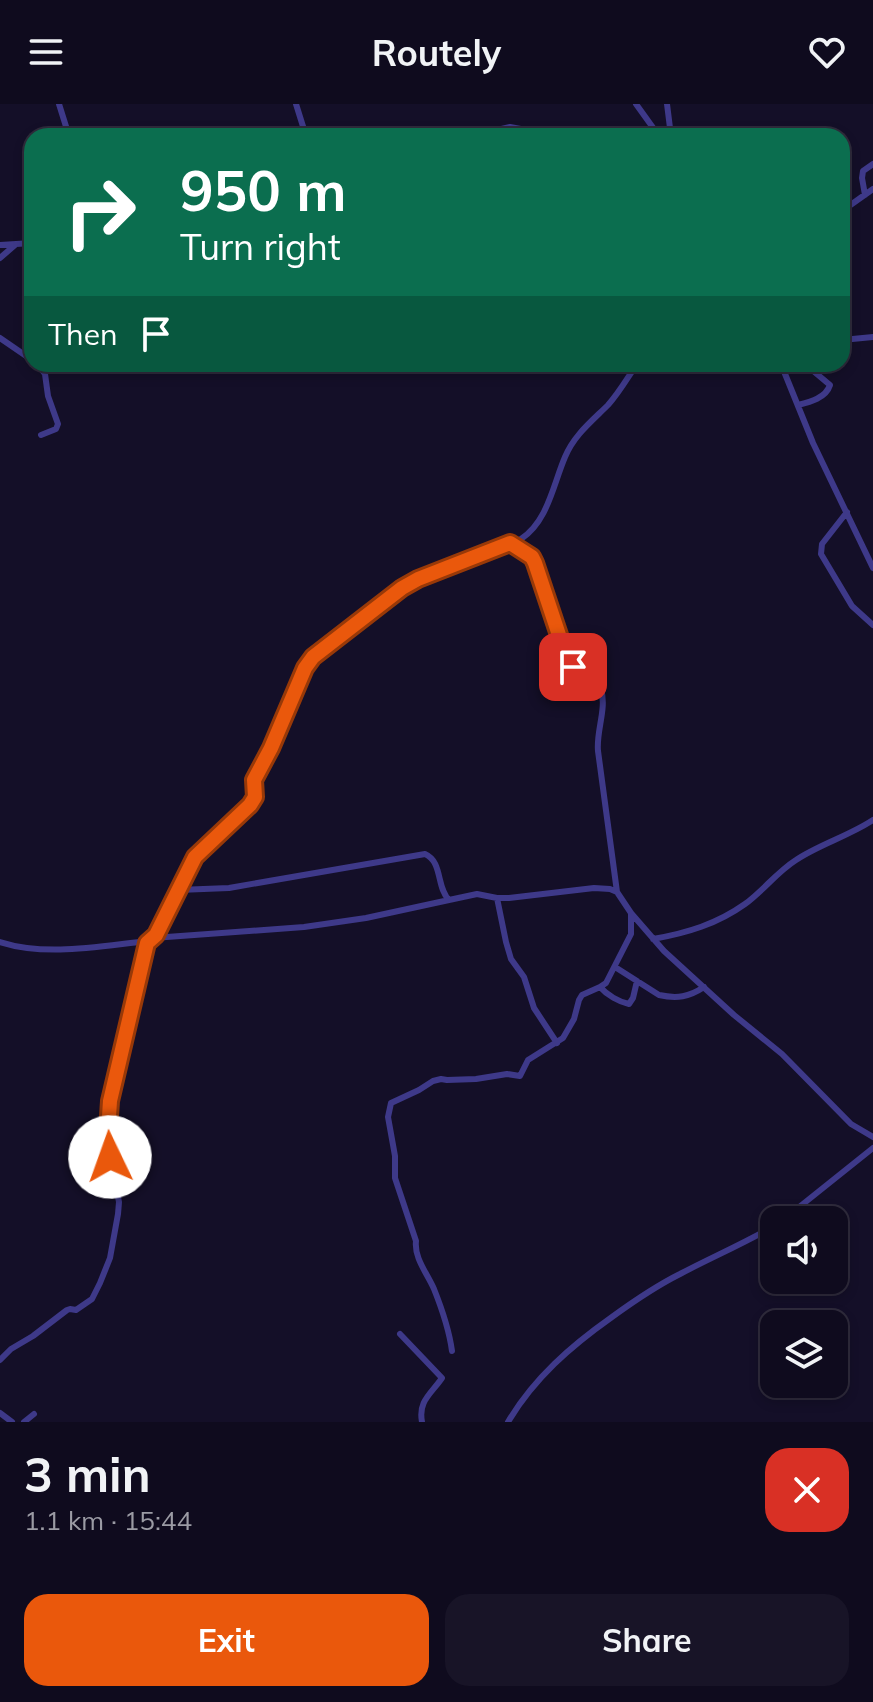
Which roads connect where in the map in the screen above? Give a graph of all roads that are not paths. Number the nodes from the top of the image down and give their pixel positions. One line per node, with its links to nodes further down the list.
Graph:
1 (59, 104): 5 (street)
2 (296, 104): 6 (street)
3 (636, 104): 7 (street)
4 (667, 104): 8 (street)
5 (66, 128)
6 (304, 128)
7 (653, 128)
8 (670, 128)
9 (873, 164): 11 (street)
10 (873, 189): 11 (street)
11 (865, 195): 12 (street)
12 (850, 205)
13 (24, 244): 15 (street)
14 (0, 245): 15 (street)
15 (15, 245): 16 (street)
16 (0, 258)
17 (873, 337): 19 (street)
18 (0, 338): 20 (street)
19 (850, 339)
20 (24, 354)
21 (43, 372): 26 (street)
22 (631, 372): 28 (street)
23 (784, 372): 25 (street)
24 (815, 372): 25 (street)
25 (798, 405): 27 (street)
26 (41, 435)
27 (847, 512): 29 (street); 30 (street)
28 (510, 543): 32 (street); 33 (street)
29 (873, 568)
30 (873, 625)
31 (873, 820): 37 (street)
32 (178, 890): 35 (street); 38 (street)
33 (617, 892): 34 (street); 36 (street)
34 (497, 898): 35 (street); 44 (street)
35 (449, 900): 38 (street)
36 (631, 913): 37 (street); 40 (street)
37 (653, 939): 43 (street)
38 (151, 940): 39 (street); 53 (street)
39 (0, 942)
40 (615, 967): 41 (street); 42 (street)
41 (637, 981): 42 (street); 43 (street)
42 (600, 987): 44 (street)
43 (704, 987): 45 (street)
44 (557, 1043): 52 (street)
45 (873, 1137)
46 (873, 1148): 48 (street)
47 (873, 1155): 48 (street)
48 (861, 1159): 49 (street)
49 (801, 1206)
50 (760, 1234): 59 (street)
51 (400, 1334): 58 (street)
52 (452, 1351)
53 (0, 1360)
54 (0, 1413): 56 (street)
55 (34, 1414): 57 (street)
56 (12, 1422)
57 (24, 1422)
58 (422, 1422)
59 (508, 1422)

